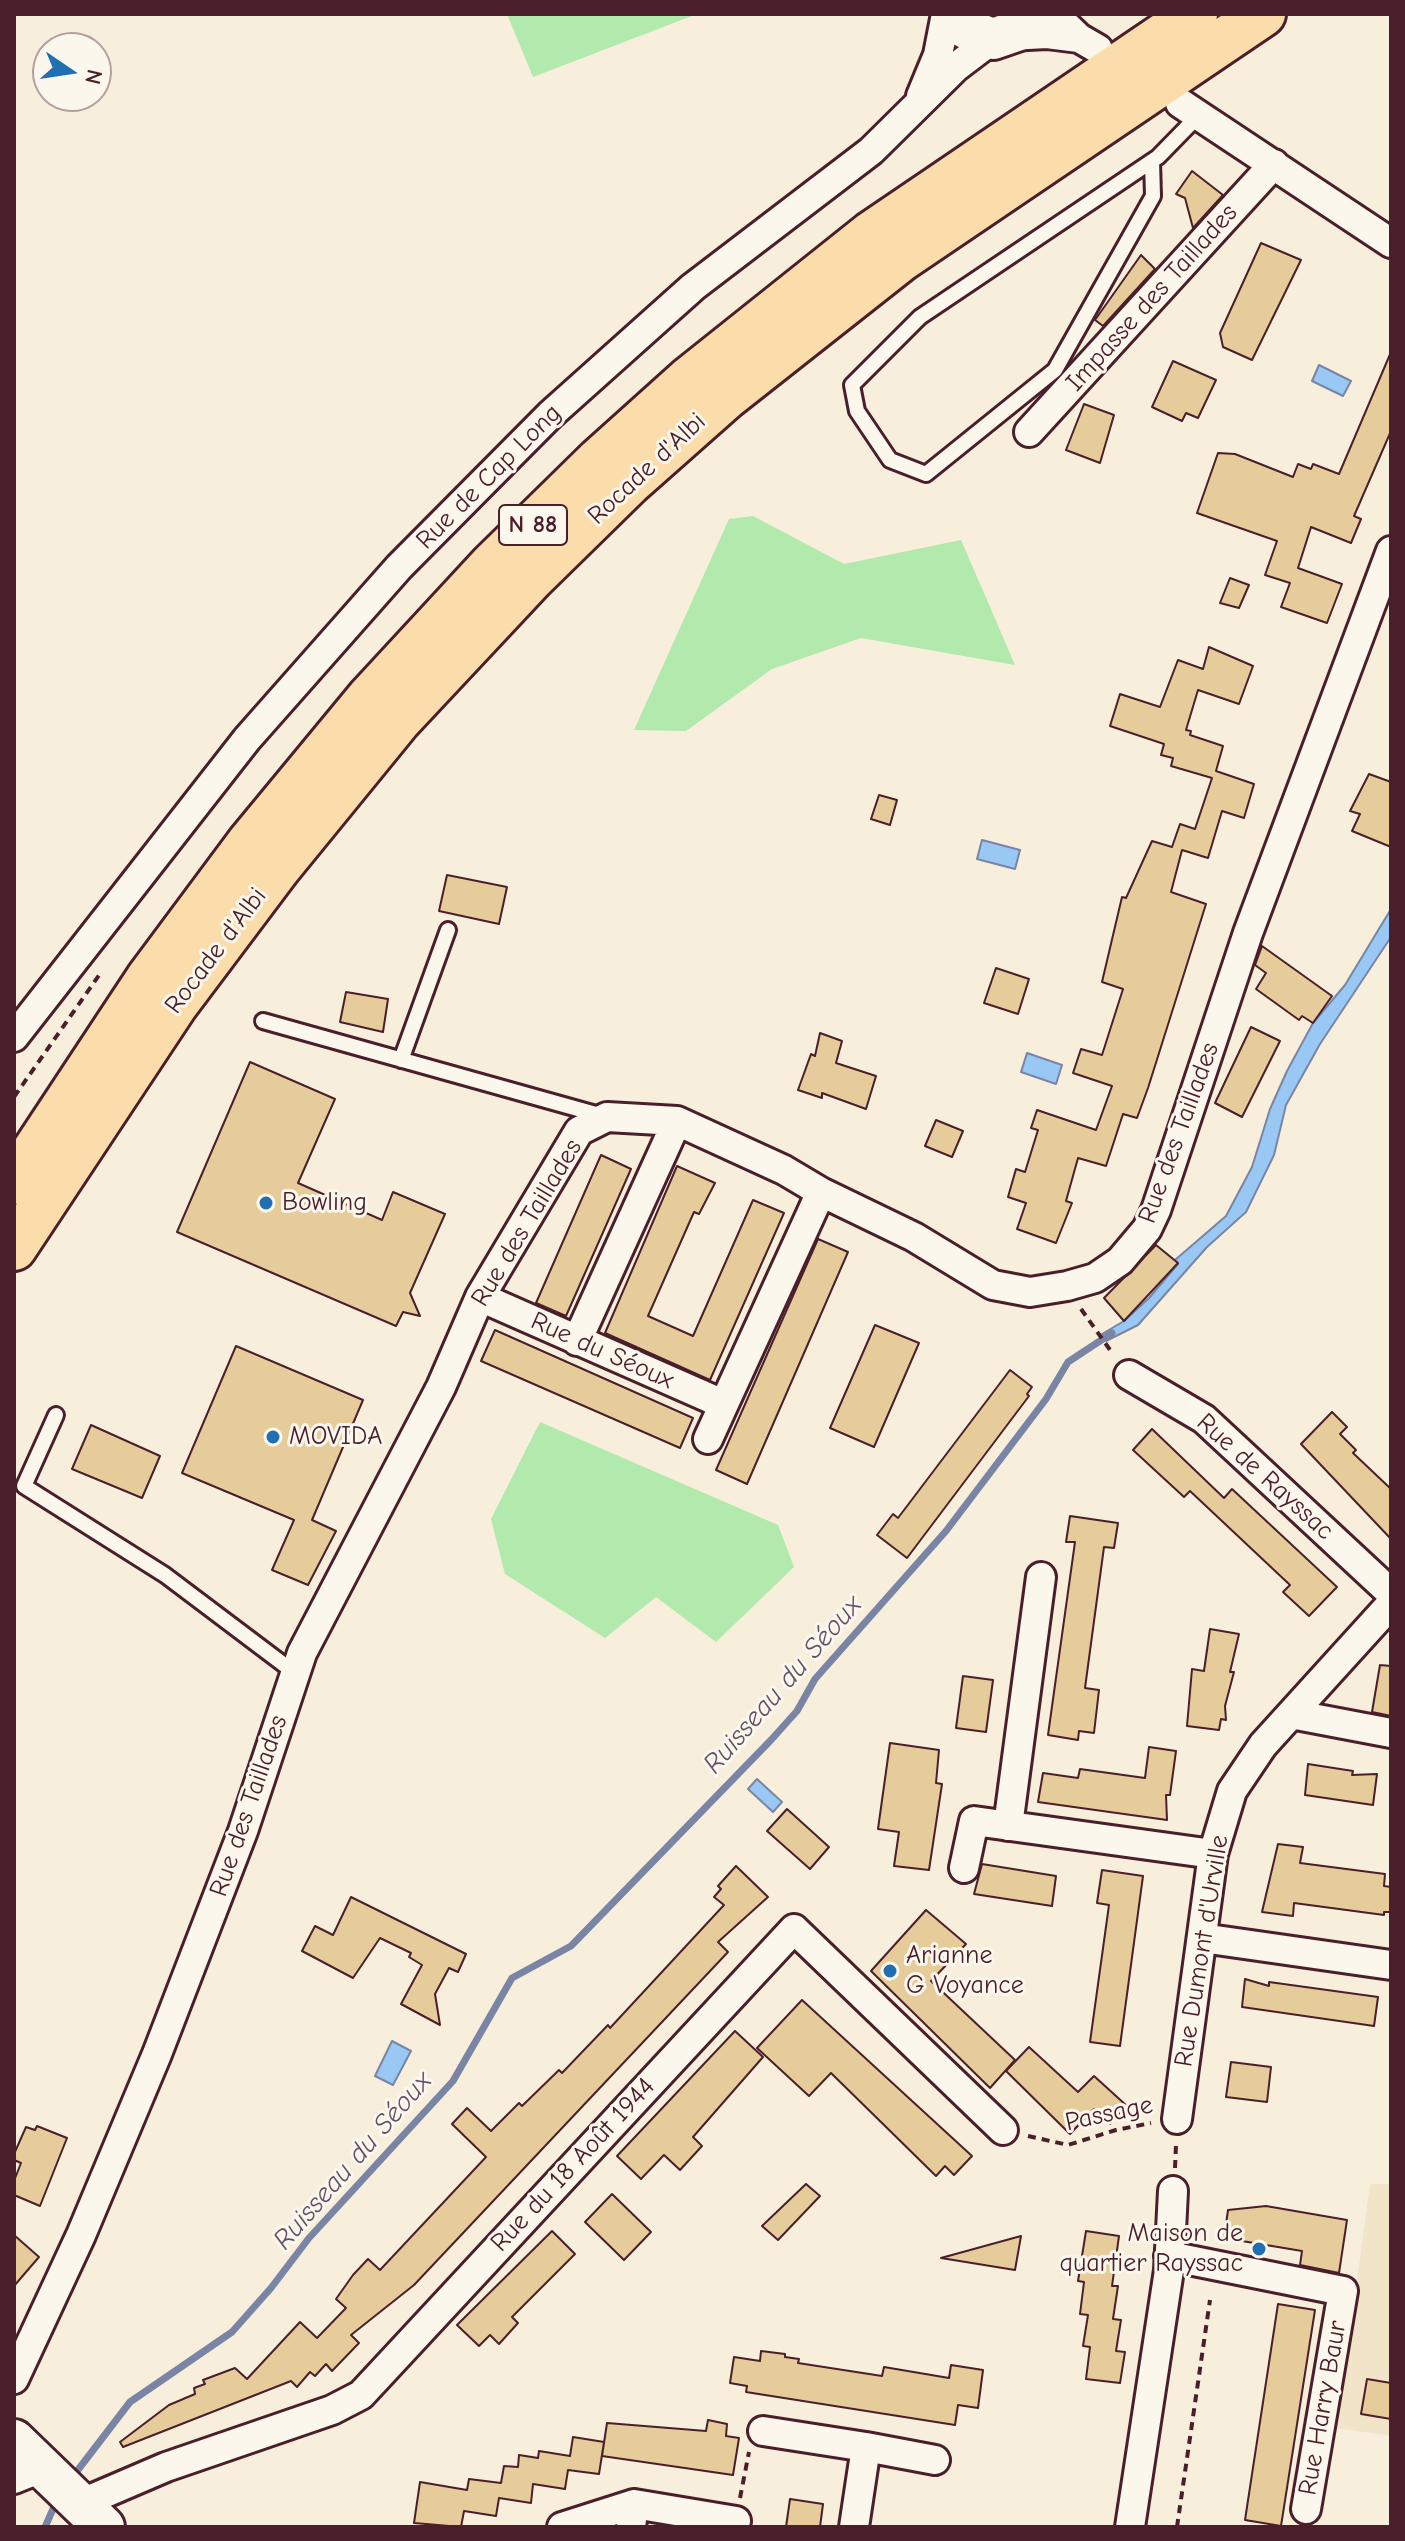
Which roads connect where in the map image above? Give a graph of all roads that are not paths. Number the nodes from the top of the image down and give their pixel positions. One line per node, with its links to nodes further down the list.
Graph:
1 (946, 14): 7 (street, Rue de Cap Long)
2 (953, 14): 6 (street)
3 (1054, 14): 6 (street)
4 (1195, 14): 22 (highway, Rocade d'Albi / N 88)
5 (1263, 14): 24 (highway, Rocade d'Albi / N 88)
6 (1011, 30): 7 (street, Rue de Cap Long)
7 (917, 104): 14 (street, Rue de Cap Long)
8 (1189, 110): 9 (lane); 10 (street)
9 (1152, 161): 9 (lane)
10 (1274, 164): 11 (street); 12 (street, Impasse des Taillades)
11 (1391, 243)
12 (1029, 432)
13 (1391, 551): 23 (street, Rue des Taillades)
14 (118, 907): 17 (street, Rue de Cap Long); 19 (street, Rue de Cap Long)
15 (448, 930): 18 (lane)
16 (263, 1021): 18 (lane)
17 (14, 1037)
18 (401, 1060): 20 (lane)
19 (14, 1062)
20 (607, 1117): 21 (street, Rue des Taillades); 25 (street, Rue des Taillades)
21 (677, 1121): 23 (street, Rue des Taillades); 26 (street)
22 (14, 1182)
23 (821, 1192): 28 (street)
24 (14, 1248)
25 (480, 1297): 26 (street, Rue du Séoux); 34 (street, Rue des Taillades)
26 (577, 1341): 28 (street, Rue du Séoux)
27 (1129, 1375): 32 (street, Rue de Rayssac)
28 (723, 1404): 30 (street)
29 (56, 1415): 34 (lane)
30 (708, 1439)
31 (1041, 1577): 37 (street)
32 (1391, 1593)
33 (1391, 1604): 35 (street, Rue Dumont d'Urville)
34 (295, 1673): 46 (street, Rue des Taillades)
35 (1291, 1714): 36 (street); 38 (street, Rue Dumont d'Urville)
36 (1391, 1733)
37 (1008, 1826): 38 (street); 39 (street)
38 (1213, 1854): 40 (street, Rue Dumont d'Urville)
39 (964, 1868)
40 (1202, 1938): 41 (street); 42 (street, Rue Dumont d'Urville)
41 (1391, 1965)
42 (1177, 2119)
43 (1003, 2130): 51 (street, Rue du 18 Août 1944)
44 (1173, 2191): 45 (street)
45 (1169, 2256): 52 (street, Rue Harry Baur); 57 (street)
46 (14, 2379)
47 (763, 2431): 49 (street)
48 (14, 2440): 51 (street)
49 (866, 2447): 50 (street); 56 (street)
50 (935, 2460)
51 (62, 2491)
52 (1306, 2509)
53 (633, 2515): 54 (street); 55 (street)
54 (736, 2521)
55 (562, 2527)
56 (854, 2527)
57 (1130, 2527)

